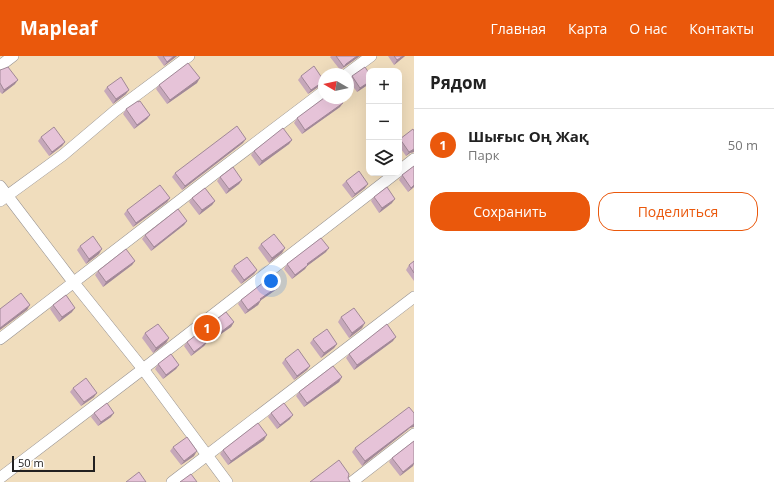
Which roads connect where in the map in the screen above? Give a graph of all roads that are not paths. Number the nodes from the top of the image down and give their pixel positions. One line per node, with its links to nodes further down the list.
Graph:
1 (13, 56): 4 (lane)
2 (190, 56): 11 (lane)
3 (371, 56): 5 (lane)
4 (0, 66)
5 (354, 69)
6 (318, 97): 12 (lane)
7 (414, 159): 8 (lane)
8 (402, 169)
9 (392, 176): 15 (lane)
10 (0, 186): 11 (lane)
11 (4, 198): 12 (lane)
12 (74, 283): 14 (lane); 15 (lane)
13 (414, 298): 17 (lane)
14 (0, 339)
15 (143, 369): 17 (lane); 18 (lane)
16 (414, 434): 21 (lane)
17 (206, 456): 19 (lane); 20 (lane)
18 (0, 478)
19 (172, 482)
20 (227, 482)
21 (352, 482)

